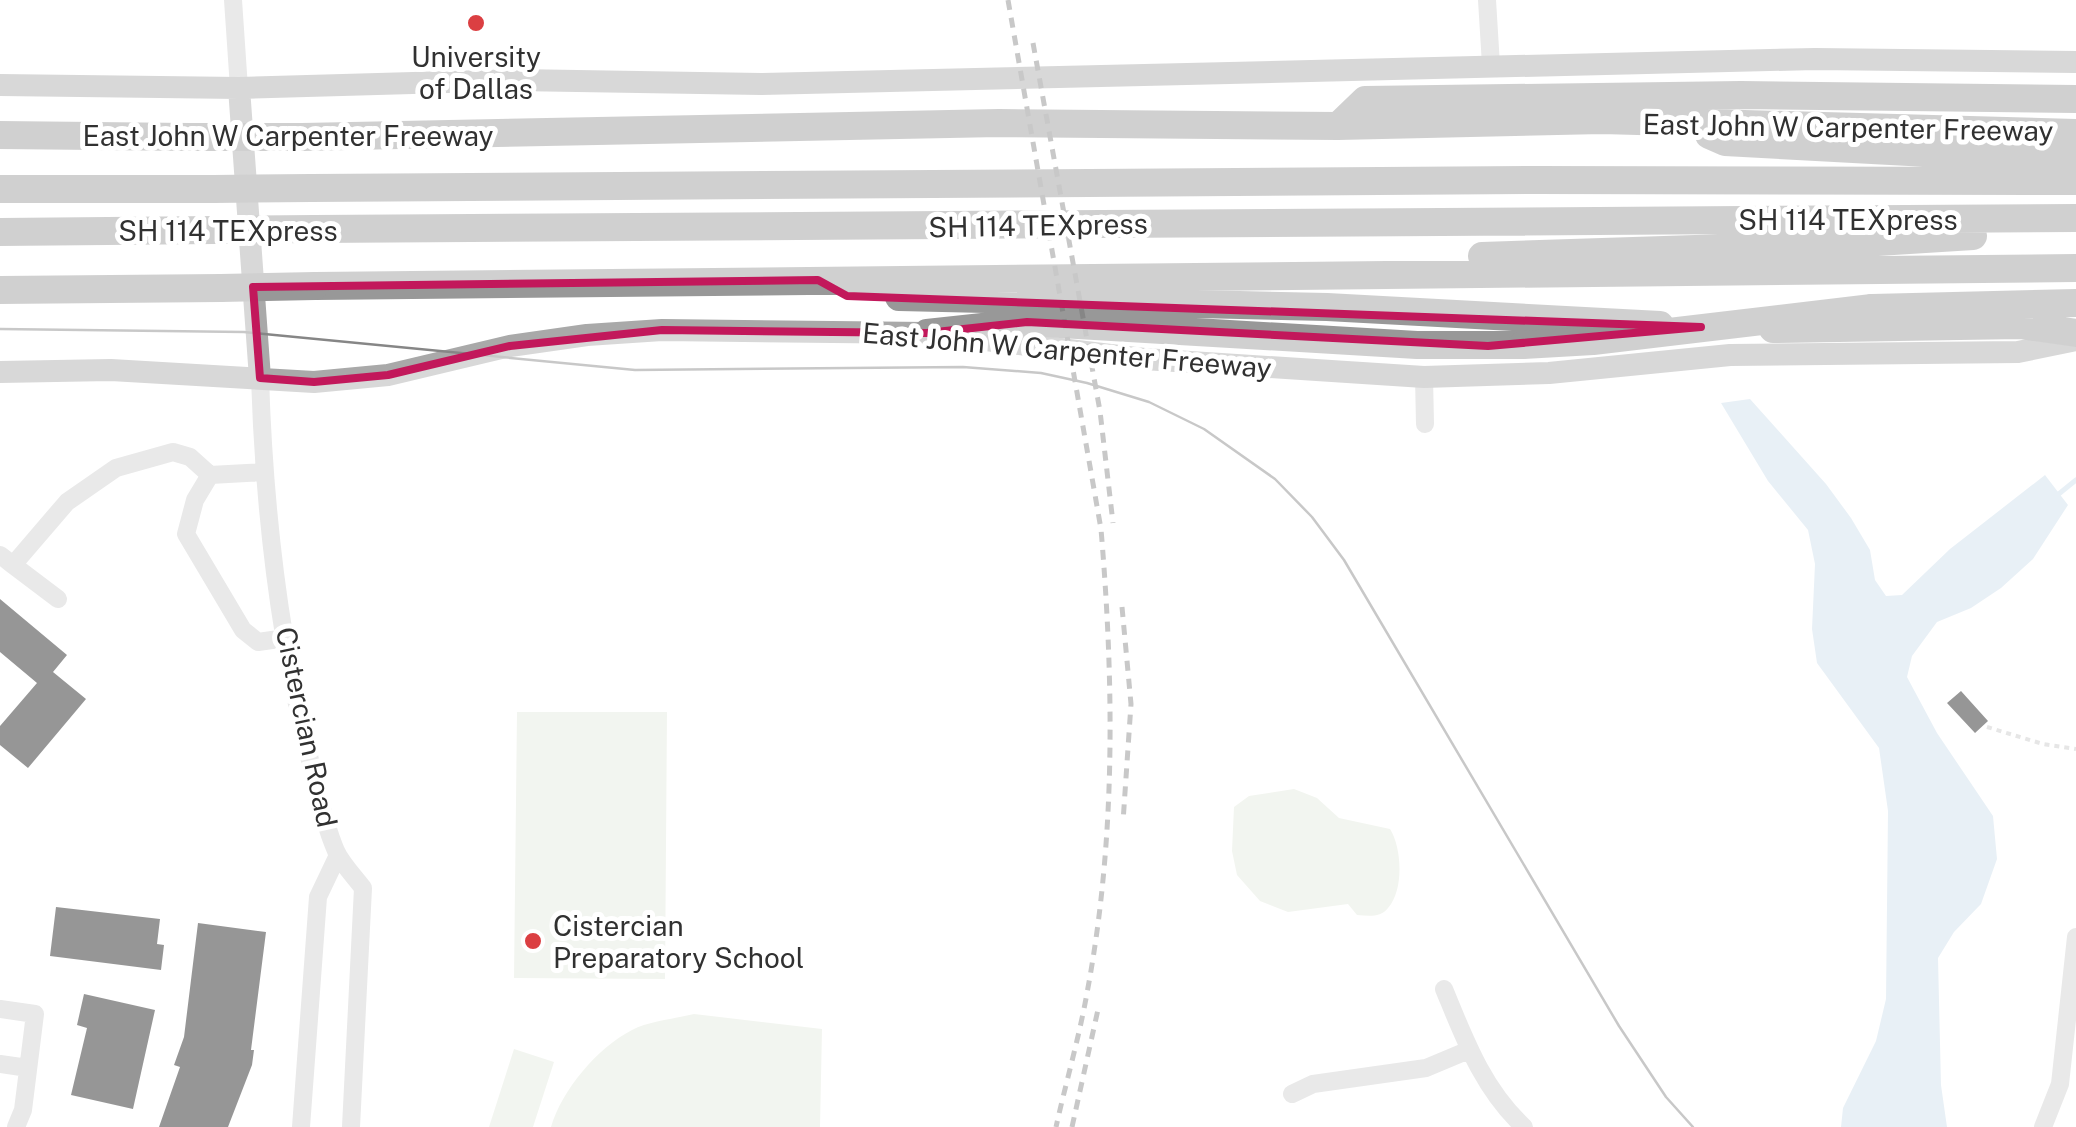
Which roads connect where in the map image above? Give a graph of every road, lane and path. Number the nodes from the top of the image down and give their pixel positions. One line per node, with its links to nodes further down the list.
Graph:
1 (234, 0): 6 (street)
2 (1487, 0): 4 (street)
3 (2076, 62): 4 (main road)
4 (1491, 65): 6 (main road, East John W Carpenter Freeway)
5 (0, 85): 6 (main road, East John W Carpenter Freeway)
6 (239, 88): 27 (main road)
7 (2076, 100): 9 (highway)
8 (1684, 124): 9 (highway, East John W Carpenter Freeway); 10 (highway, East John W Carpenter Freeway); 12 (highway)
9 (1338, 126): 11 (highway, East John W Carpenter Freeway, bridge)
10 (2076, 133)
11 (0, 135)
12 (2076, 161)
13 (2076, 181): 14 (highway, SH 114 TEXpress, bridge)
14 (0, 190)
15 (2076, 218): 17 (highway, SH 114 TEXpress, bridge)
16 (2076, 230): 19 (highway)
17 (0, 232)
18 (2076, 268): 19 (highway, East John W Carpenter Freeway)
19 (1036, 278): 20 (highway, East John W Carpenter Freeway)
20 (818, 280): 21 (highway, East John W Carpenter Freeway, bridge); 24 (highway)
21 (0, 290)
22 (2076, 303): 23 (highway, bridge)
23 (927, 333): 26 (main road, East John W Carpenter Freeway); 27 (main road, East John W Carpenter Freeway)
24 (2076, 336): 26 (main road, East John W Carpenter Freeway)
25 (0, 372): 27 (main road, East John W Carpenter Freeway)
26 (1424, 376): 28 (street)
27 (260, 378): 29 (street, Cistercian Road)
28 (1425, 424)
29 (265, 472): 30 (street); 33 (street, Cistercian Road)
30 (210, 474): 31 (street); 33 (street)
31 (7, 560): 32 (street)
32 (58, 598)
33 (286, 638): 36 (street, Cistercian Road)
34 (1987, 727): 35 (path)
35 (2076, 750)
36 (338, 855): 46 (street); 47 (street, Cistercian Road)
37 (2076, 938): 49 (street)
38 (1444, 989): 40 (street)
39 (0, 1009): 42 (street)
40 (1470, 1050): 43 (street); 48 (street)
41 (0, 1064): 42 (street)
42 (28, 1068): 45 (street)
43 (1292, 1094)
44 (0, 1124): 45 (street)
45 (16, 1127)
46 (301, 1127)
47 (351, 1127)
48 (1524, 1127)
49 (2044, 1127)

